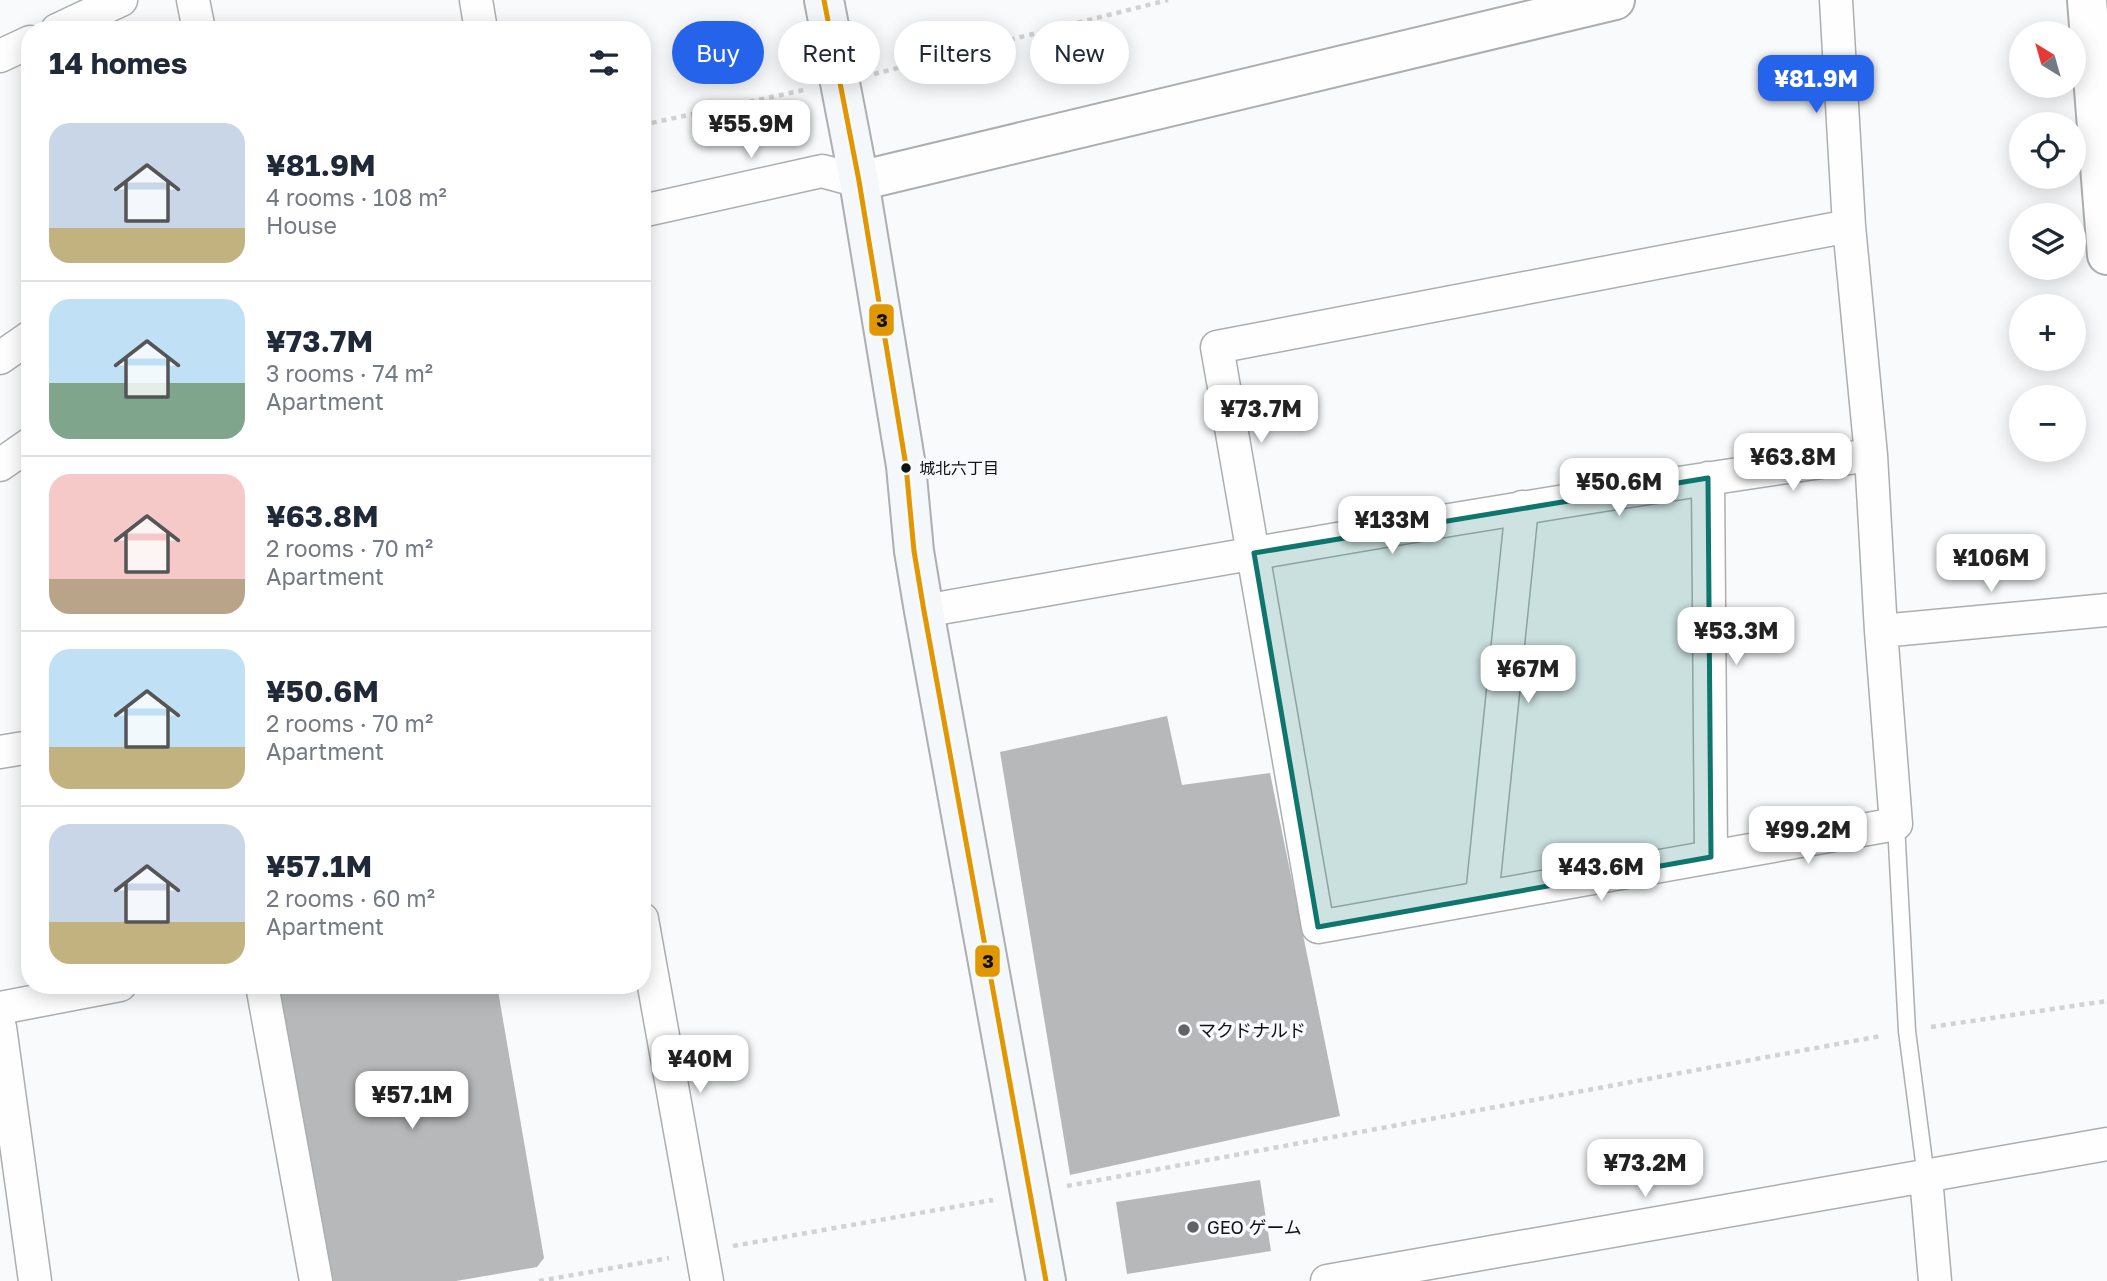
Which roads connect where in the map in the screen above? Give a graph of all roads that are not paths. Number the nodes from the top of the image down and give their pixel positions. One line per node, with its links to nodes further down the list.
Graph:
1 (121, 0): 8 (street)
2 (193, 0): 9 (street)
3 (476, 0): 10 (street)
4 (824, 0): 13 (main road)
5 (1615, 0): 13 (street)
6 (1836, 0): 15 (street)
7 (2087, 0): 16 (street)
8 (76, 21)
9 (197, 21)
10 (480, 21)
11 (21, 47): 12 (street)
12 (0, 56)
13 (859, 181): 14 (street); 26 (main road)
14 (651, 209)
15 (1849, 226): 20 (street); 24 (street)
16 (2107, 255)
17 (21, 343): 18 (street)
18 (0, 358)
19 (21, 450): 21 (street)
20 (1871, 456): 22 (street); 27 (street)
21 (0, 465)
22 (1708, 478): 23 (street); 31 (street)
23 (1522, 507): 24 (street); 32 (street)
24 (1254, 553): 26 (street); 32 (street)
25 (2107, 610): 27 (street)
26 (924, 611): 44 (main road)
27 (1881, 631): 30 (street)
28 (21, 748): 29 (street)
29 (0, 752)
30 (1896, 824): 31 (street); 39 (lane)
31 (1711, 857): 32 (street)
32 (1482, 897)
33 (651, 969): 43 (street)
34 (73, 994): 36 (street)
35 (264, 994): 42 (street)
36 (0, 1008)
37 (0, 1027): 41 (street)
38 (2107, 1144): 39 (street)
39 (1926, 1177): 40 (street); 46 (street)
40 (1374, 1277): 45 (street)
41 (35, 1281)
42 (316, 1281)
43 (707, 1281)
44 (1045, 1281)
45 (1326, 1281)
46 (1935, 1281)

